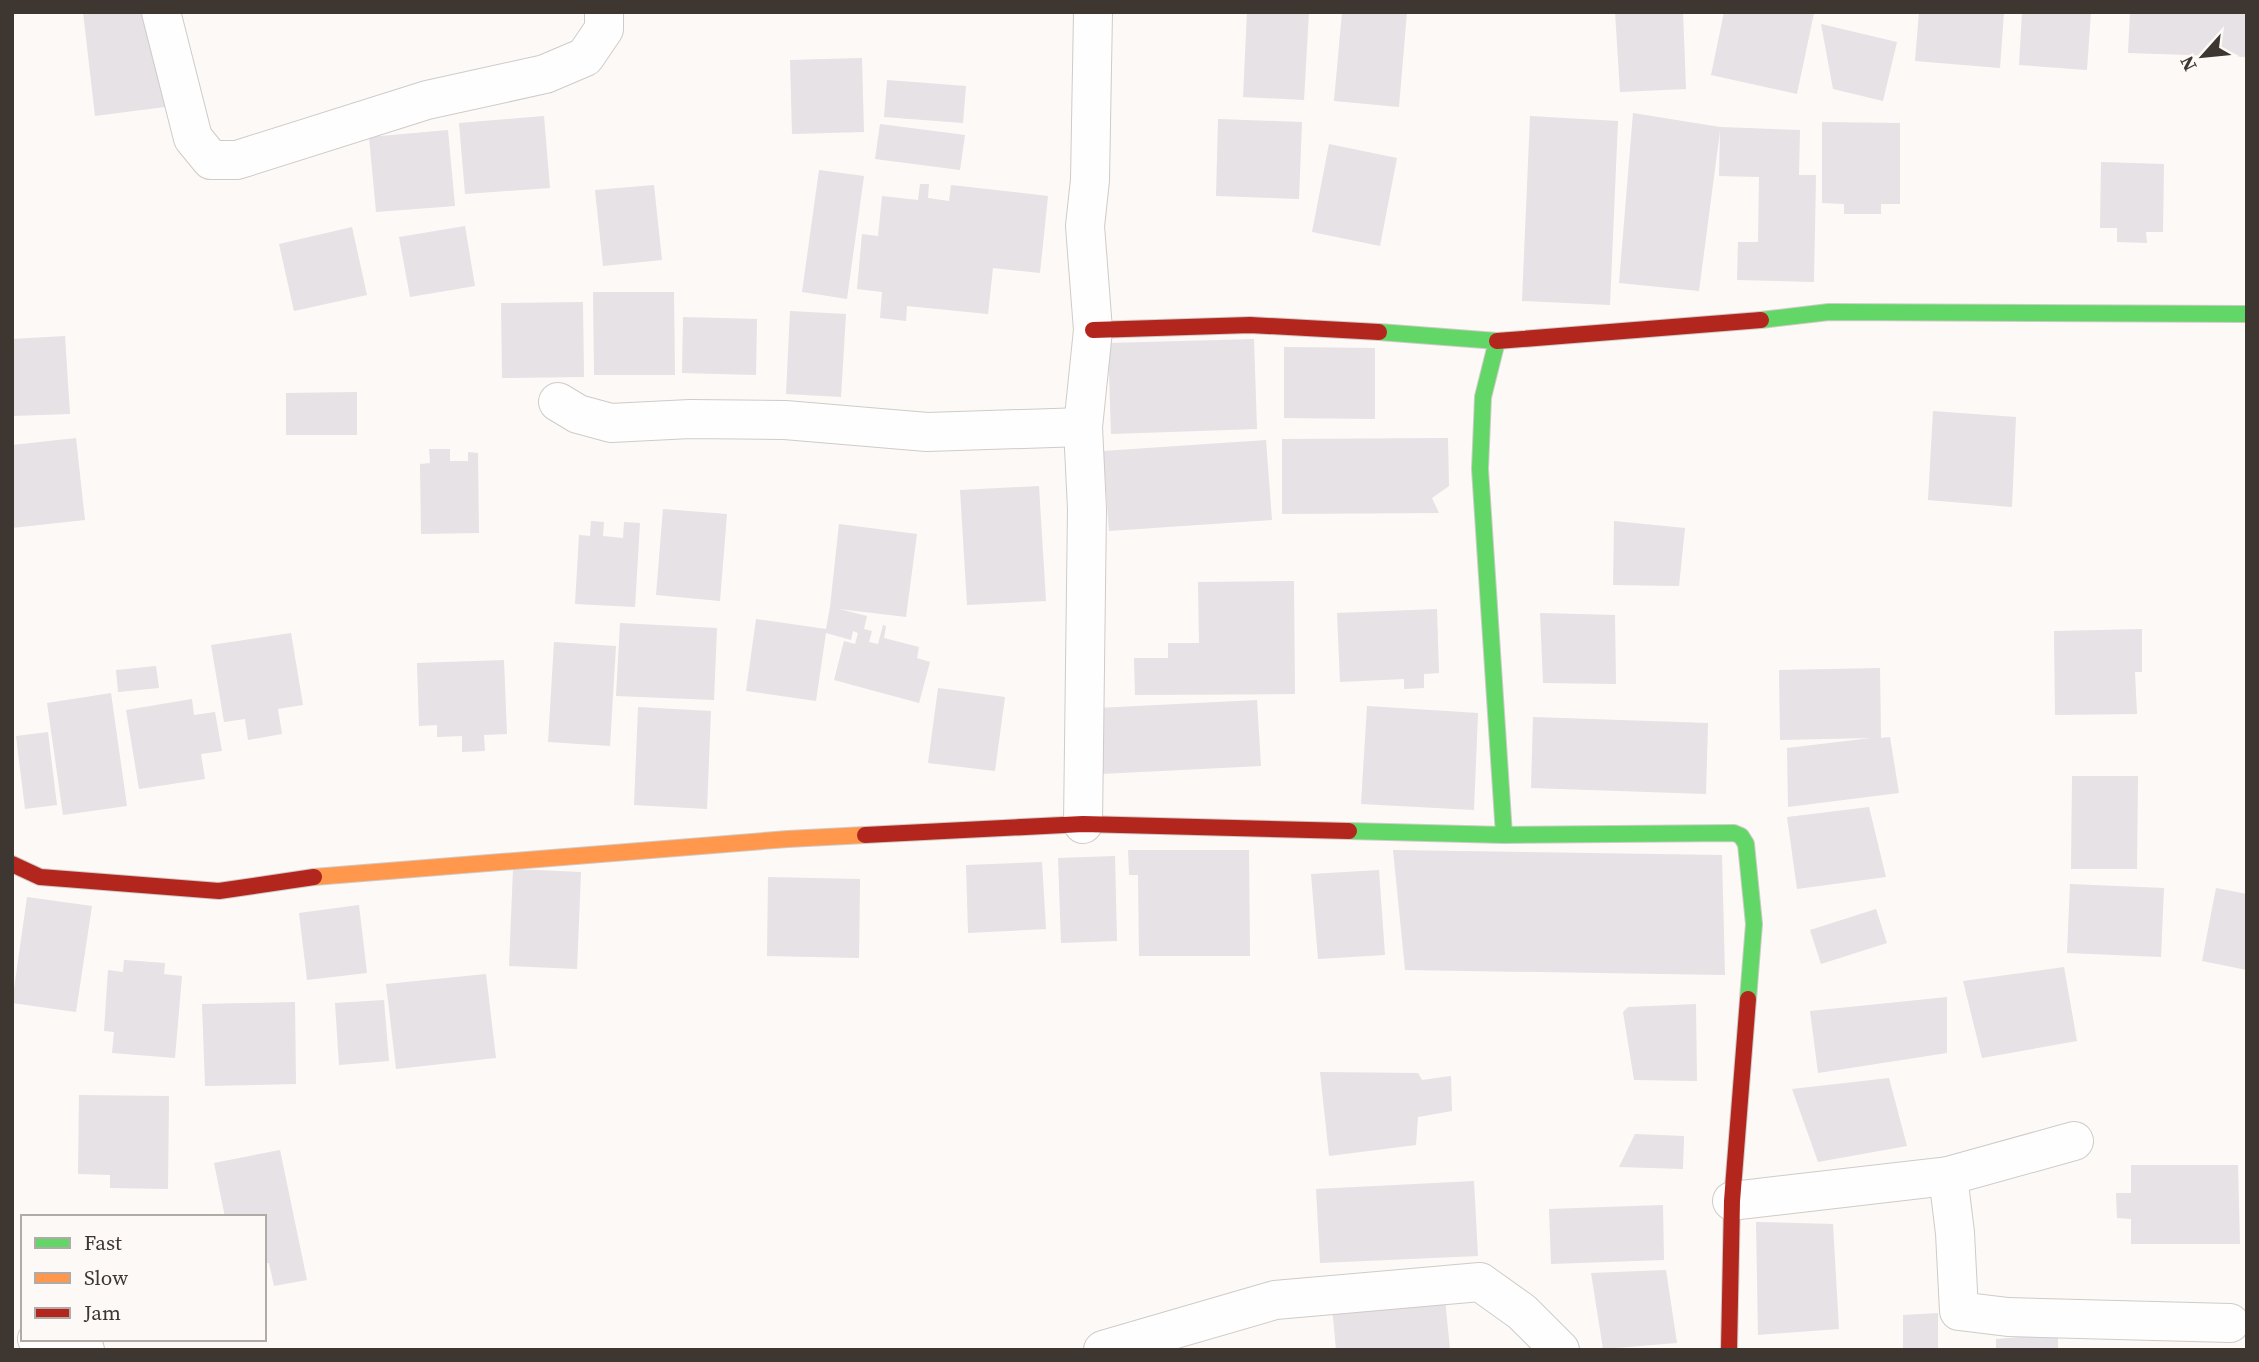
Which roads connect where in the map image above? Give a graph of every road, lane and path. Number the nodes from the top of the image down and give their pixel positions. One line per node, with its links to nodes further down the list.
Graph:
1 (161, 12): 2 (street)
2 (604, 12)
3 (1093, 12): 5 (street)
4 (2247, 314): 6 (street)
5 (1093, 330): 6 (street); 8 (street)
6 (1497, 341): 10 (street)
7 (558, 402): 8 (street)
8 (1083, 427): 9 (street)
9 (1083, 824): 10 (street); 11 (street)
10 (1504, 835): 14 (street)
11 (12, 864)
12 (2074, 1141): 13 (street)
13 (1948, 1176): 14 (street); 15 (street)
14 (1732, 1201): 20 (street)
15 (2230, 1323)
16 (46, 1341): 17 (street)
17 (85, 1350)
18 (1103, 1350): 19 (street)
19 (1560, 1350)
20 (1729, 1350)

